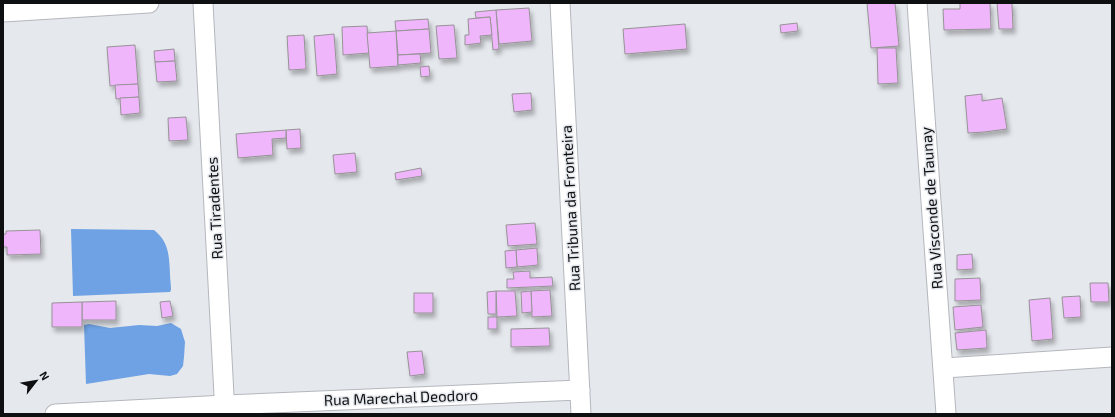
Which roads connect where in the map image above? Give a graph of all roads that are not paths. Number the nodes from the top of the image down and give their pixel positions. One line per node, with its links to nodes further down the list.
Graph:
1 (149, 3): 5 (street)
2 (203, 3): 9 (street, Rua Tiradentes)
3 (560, 3): 8 (street, Rua Tribuna da Fronteira)
4 (917, 3): 7 (street, Rua Visconde de Taunay)
5 (3, 12)
6 (1112, 357): 7 (street)
7 (944, 368): 12 (street, Rua Visconde de Taunay)
8 (580, 390): 9 (street, Rua Marechal Deodoro); 11 (street, Rua Tribuna da Fronteira)
9 (225, 410): 10 (street, Rua Marechal Deodoro)
10 (55, 414)
11 (582, 414)
12 (946, 414)

